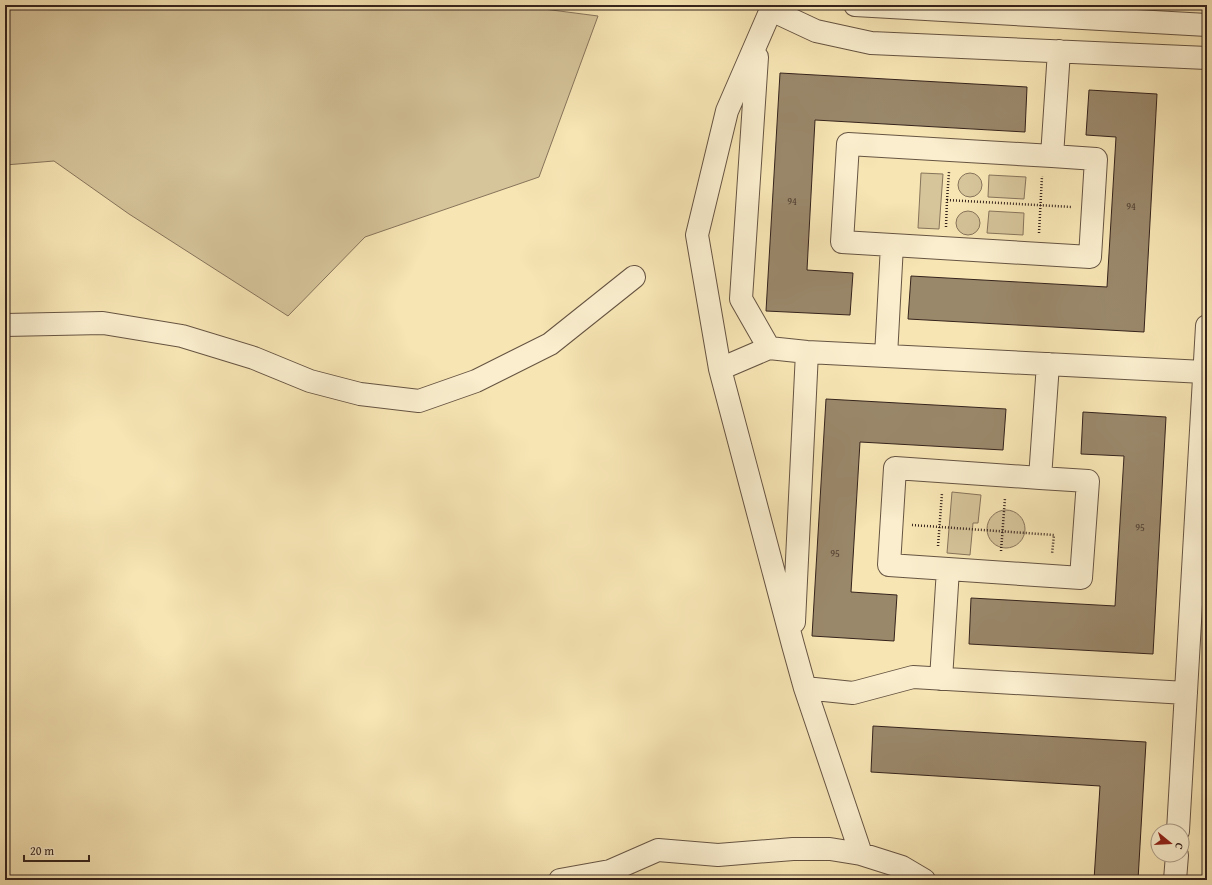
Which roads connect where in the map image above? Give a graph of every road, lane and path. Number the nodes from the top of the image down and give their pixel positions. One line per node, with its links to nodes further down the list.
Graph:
1 (855, 5): 3 (street)
2 (772, 7): 4 (street); 5 (street)
3 (1207, 25)
4 (758, 41): 18 (street); 22 (street)
5 (1059, 51): 6 (street); 8 (street)
6 (1207, 58)
7 (950, 150): 8 (street); 9 (path); 12 (street)
8 (1048, 156): 10 (path); 11 (street)
9 (947, 200): 10 (path); 13 (path)
10 (1040, 205): 11 (path); 14 (path)
11 (1093, 208): 14 (street)
12 (892, 245): 13 (street); 20 (street)
13 (944, 248): 14 (street)
14 (1037, 254)
15 (634, 277): 16 (street)
16 (5, 325)
17 (1207, 326): 23 (street)
18 (769, 348): 19 (street); 22 (street)
19 (807, 352): 20 (street); 33 (street)
20 (886, 356): 21 (street)
21 (1048, 364): 23 (street); 26 (street)
22 (720, 368): 33 (street)
23 (1204, 372): 36 (street)
24 (944, 471): 25 (street); 27 (street); 28 (path)
25 (1006, 475): 26 (street); 29 (path)
26 (1040, 478): 32 (street)
27 (891, 524): 28 (path); 30 (street)
28 (940, 527): 29 (path); 30 (path)
29 (1002, 531): 31 (path); 32 (path)
30 (942, 569): 31 (street); 34 (street)
31 (999, 573): 32 (street)
32 (1051, 576)
33 (793, 645): 35 (street)
34 (941, 679): 35 (street); 36 (street)
35 (805, 688): 38 (street)
36 (1186, 693): 37 (street)
37 (1178, 823)
38 (861, 854): 40 (street); 41 (street)
39 (1176, 863): 42 (street)
40 (560, 880)
41 (924, 880)
42 (1175, 880)

